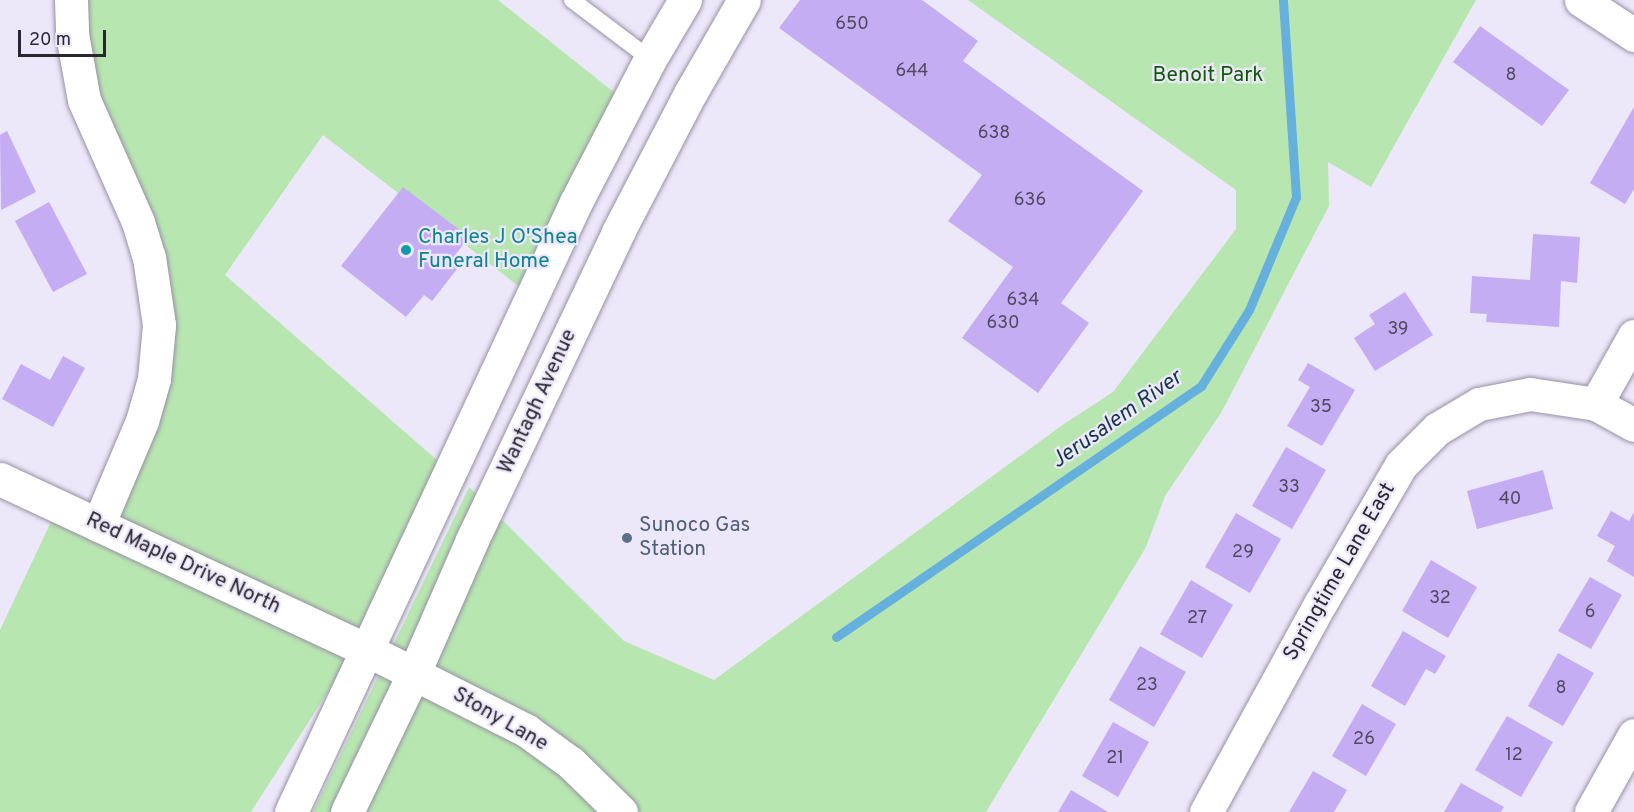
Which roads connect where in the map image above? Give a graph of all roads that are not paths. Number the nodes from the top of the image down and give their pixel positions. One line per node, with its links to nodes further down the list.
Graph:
1 (71, 0): 12 (street)
2 (685, 0): 7 (street)
3 (744, 0): 14 (street, Wantagh Avenue)
4 (1581, 0): 6 (street)
5 (583, 3): 7 (lane)
6 (1634, 35)
7 (650, 59): 13 (street)
8 (1634, 336): 9 (street)
9 (1596, 404): 10 (street); 19 (street, Springtime Lane East)
10 (1634, 425)
11 (0, 479): 12 (street, Red Maple Drive North)
12 (98, 525): 13 (street, Red Maple Drive North)
13 (365, 649): 14 (street, Stony Lane); 16 (street)
14 (414, 673): 17 (street, Wantagh Avenue); 18 (street, Stony Lane)
15 (1634, 735): 20 (street)
16 (291, 812)
17 (347, 812)
18 (621, 812)
19 (1206, 812)
20 (1591, 812)

